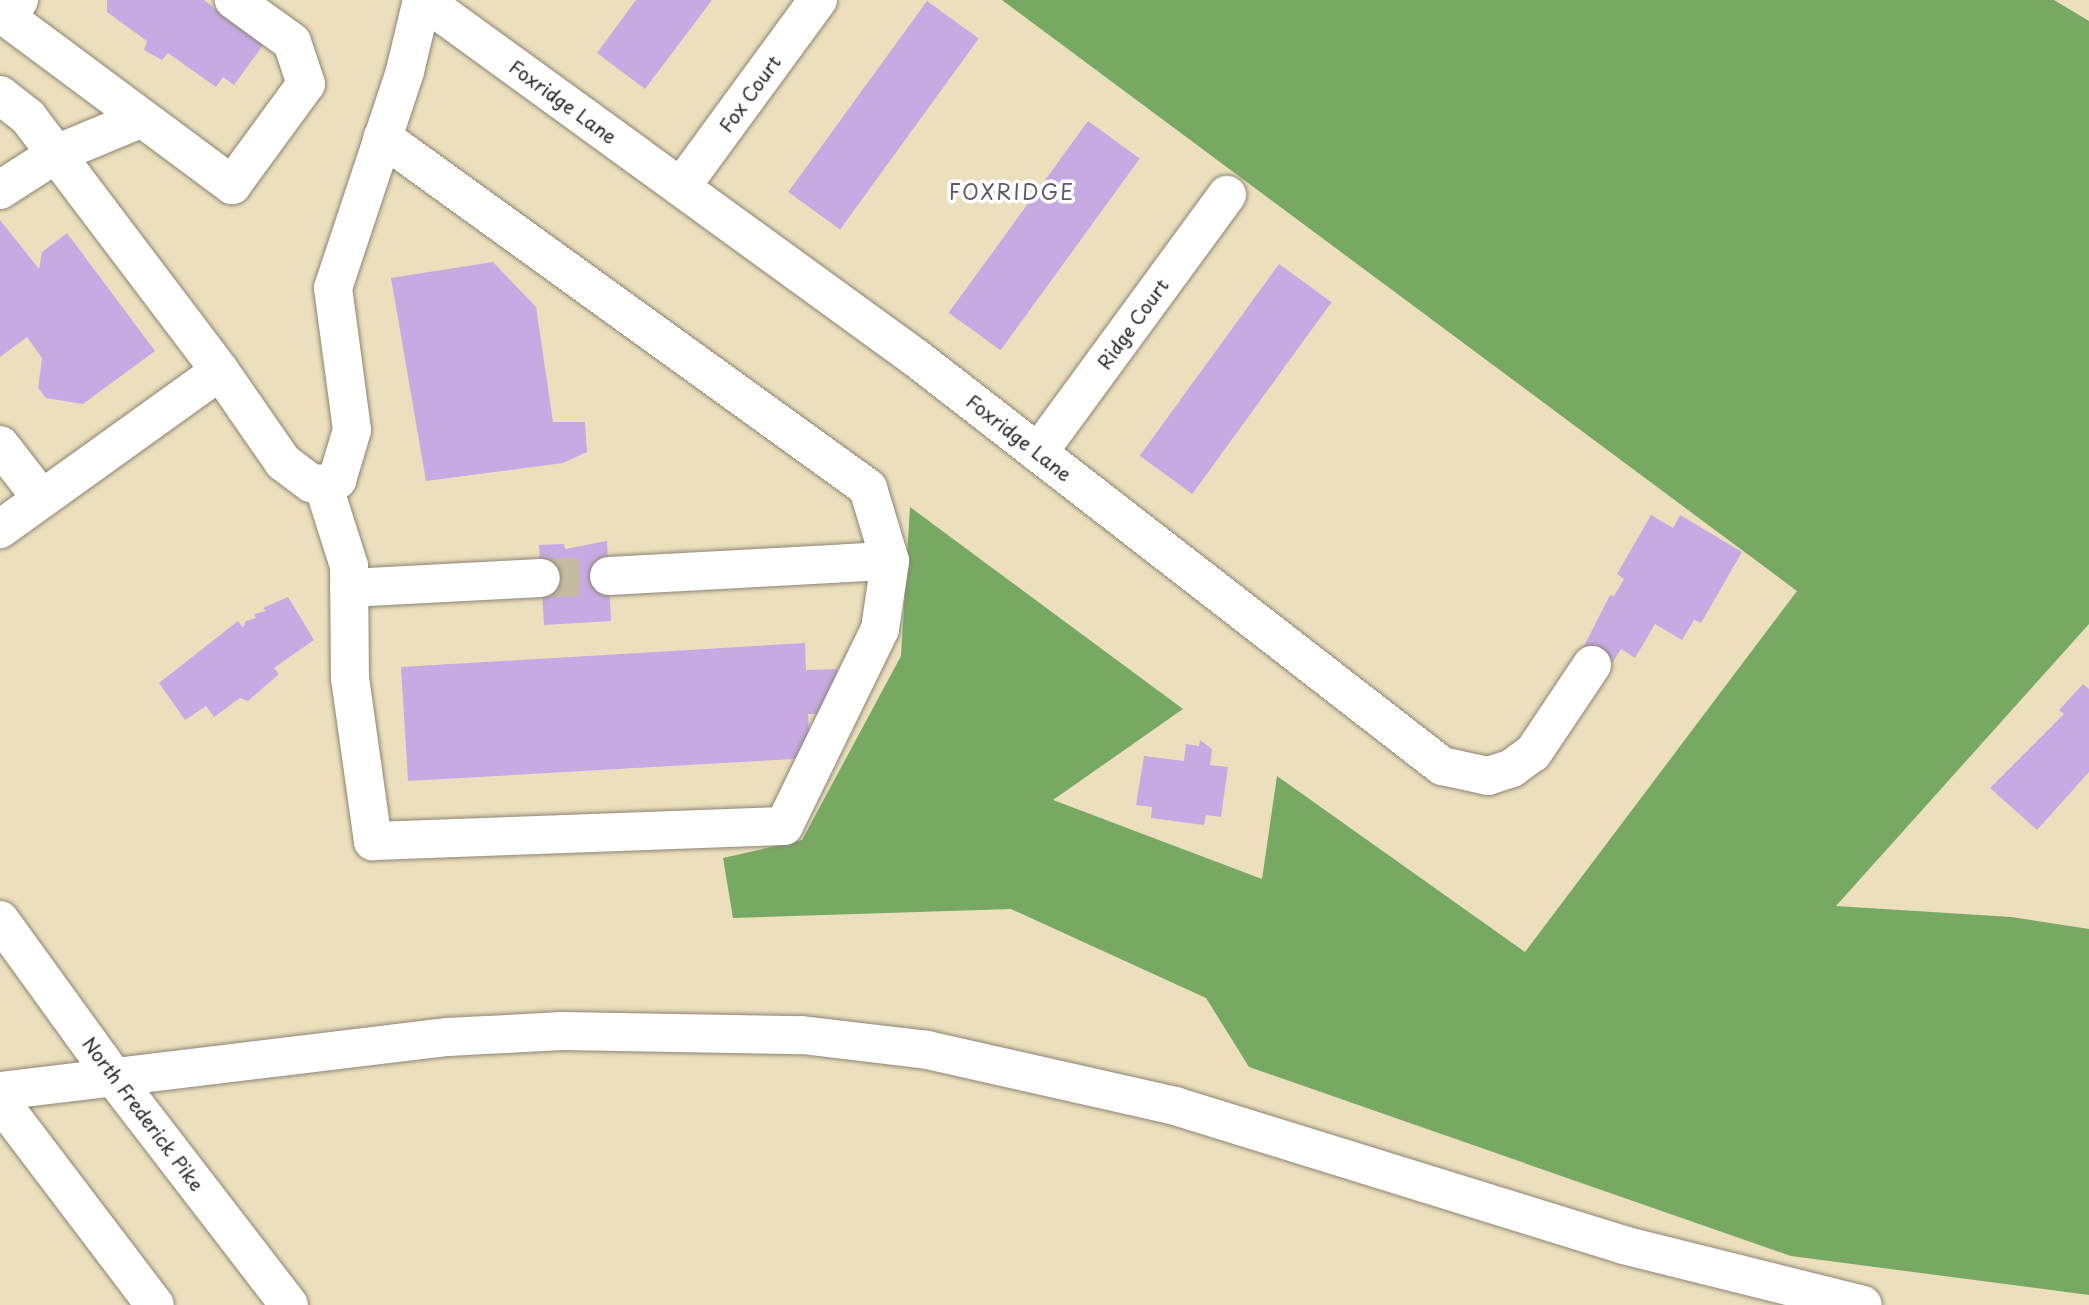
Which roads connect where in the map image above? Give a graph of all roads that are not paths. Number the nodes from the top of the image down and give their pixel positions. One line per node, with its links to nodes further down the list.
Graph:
1 (19, 0): 6 (main road)
2 (234, 0): 6 (main road)
3 (423, 0): 7 (main road); 9 (main road, Foxridge Lane)
4 (818, 0): 9 (main road, Fox Court)
5 (0, 95): 8 (main road)
6 (140, 119): 8 (main road)
7 (382, 137): 15 (main road); 18 (main road)
8 (56, 154): 10 (main road); 12 (main road)
9 (681, 187): 14 (main road, Foxridge Lane)
10 (0, 190)
11 (1227, 195): 14 (main road, Ridge Court)
12 (220, 371): 15 (main road); 16 (main road)
13 (1, 446): 16 (main road)
14 (1038, 453): 22 (main road, Foxridge Lane)
15 (323, 484): 21 (main road)
16 (42, 499): 17 (main road)
17 (0, 529)
18 (890, 561): 19 (main road); 21 (main road)
19 (609, 576)
20 (541, 578): 21 (main road)
21 (349, 588)
22 (1592, 665)
23 (0, 920): 24 (main road, North Frederick Pike)
24 (115, 1079): 25 (main road); 28 (main road, North Frederick Pike); 29 (main road)
25 (0, 1091)
26 (0, 1101): 27 (main road)
27 (155, 1305)
28 (289, 1305)
29 (1863, 1305)

